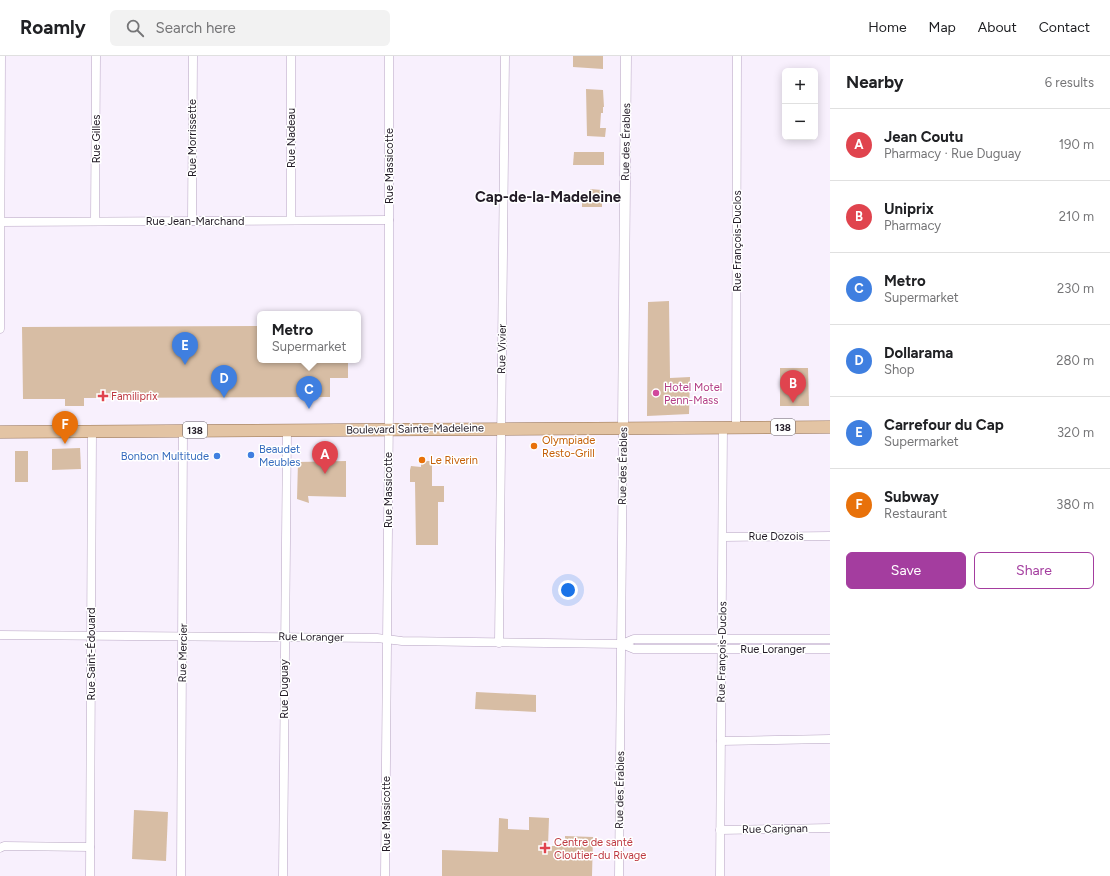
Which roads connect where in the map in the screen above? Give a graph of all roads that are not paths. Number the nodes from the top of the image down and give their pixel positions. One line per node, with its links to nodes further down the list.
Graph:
1 (1, 56): 13 (street)
2 (96, 56): 11 (street, Rue Gilles)
3 (193, 56): 12 (street, Rue Morrissette)
4 (291, 56): 9 (street, Rue Nadeau)
5 (389, 56): 10 (street, Rue Massicotte)
6 (506, 56): 18 (street, Rue Vivier)
7 (626, 56): 19 (street, Rue des Érables)
8 (737, 56): 16 (street, Rue François-Duclos)
9 (291, 220): 10 (street, Rue Jean-Marchand); 12 (street, Rue Jean-Marchand)
10 (389, 220): 20 (street, Rue Massicotte)
11 (96, 221): 12 (street, Rue Jean-Marchand); 13 (street, Rue Jean-Marchand)
12 (192, 221)
13 (1, 222): 14 (street)
14 (0, 329)
15 (723, 427): 16 (main road, Boulevard Sainte-Madeleine / 138); 19 (main road, Boulevard Sainte-Madeleine / 138); 26 (street, Rue François-Duclos)
16 (736, 427): 17 (main road, Boulevard Sainte-Madeleine / 138)
17 (830, 427)
18 (502, 428): 19 (main road, Boulevard Sainte-Madeleine / 138); 20 (main road, Boulevard Sainte-Madeleine / 138); 34 (street, Rue Vivier)
19 (623, 428): 35 (street, Rue des Érables)
20 (389, 429): 22 (main road, Boulevard Sainte-Madeleine / 138); 31 (street, Rue Massicotte)
21 (183, 430): 22 (main road, Boulevard Sainte-Madeleine / 138); 23 (main road, Boulevard Sainte-Madeleine / 138); 29 (street, Rue Mercier)
22 (287, 430): 30 (street, Rue Duguay)
23 (92, 431): 24 (main road, Boulevard Sainte-Madeleine / 138); 28 (street, Rue Saint-Édouard)
24 (0, 432)
25 (830, 536): 26 (street, Rue Dozois)
26 (723, 537): 32 (street, Rue François-Duclos)
27 (0, 635): 28 (street, Rue Loranger)
28 (91, 635): 29 (street, Rue Loranger); 42 (street, Rue Saint-Édouard)
29 (183, 635): 30 (street, Rue Loranger); 45 (street, Rue Mercier)
30 (284, 636): 31 (street, Rue Loranger); 46 (street, Rue Duguay)
31 (387, 639): 34 (street, Rue Loranger); 47 (street, Rue Massicotte)
32 (722, 639): 33 (street, Rue Loranger); 35 (street, Rue Loranger); 36 (street, Rue François-Duclos)
33 (830, 639)
34 (499, 643): 35 (street, Rue Loranger)
35 (622, 644): 36 (street, Rue Loranger); 48 (street, Rue des Érables)
36 (721, 649): 37 (street, Rue Loranger); 39 (street, Rue François-Duclos)
37 (830, 649)
38 (830, 739): 39 (street)
39 (721, 741): 41 (street, Rue François-Duclos)
40 (830, 828): 41 (street, Rue Carignan)
41 (720, 830): 49 (street, Rue François-Duclos)
42 (90, 847): 43 (street); 44 (street, Rue Saint-Édouard)
43 (0, 848)
44 (90, 876)
45 (181, 876)
46 (283, 876)
47 (385, 876)
48 (619, 876)
49 (720, 876)

